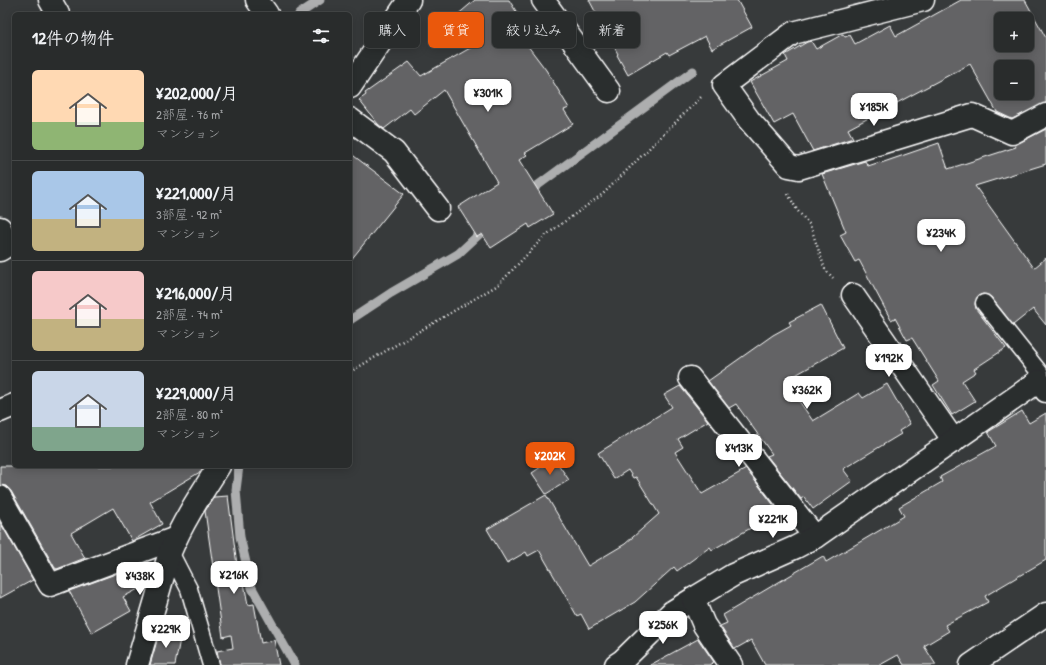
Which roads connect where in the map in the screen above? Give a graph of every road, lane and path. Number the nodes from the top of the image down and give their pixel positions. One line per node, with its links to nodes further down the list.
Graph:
1 (50, 0): 6 (street)
2 (257, 0): 7 (street)
3 (409, 0): 8 (street)
4 (543, 0): 10 (street)
5 (923, 0): 9 (street)
6 (57, 12)
7 (266, 12)
8 (352, 84)
9 (724, 85): 13 (street); 19 (path)
10 (610, 91)
11 (1046, 115): 13 (street)
12 (352, 120): 14 (street)
13 (788, 166): 17 (path)
14 (438, 209)
15 (0, 228): 16 (street)
16 (0, 250)
17 (853, 295): 24 (street)
18 (984, 303): 21 (lane)
19 (352, 371)
20 (690, 378): 27 (street)
21 (1043, 378): 24 (street)
22 (12, 406): 23 (street)
23 (0, 411)
24 (954, 441): 27 (street)
25 (218, 468): 28 (street)
26 (0, 497): 28 (street)
27 (815, 537): 29 (street)
28 (173, 545): 31 (street); 32 (lane)
29 (693, 599): 33 (street); 34 (street)
30 (1046, 614): 35 (street)
31 (137, 665)
32 (211, 665)
33 (616, 665)
34 (732, 665)
35 (971, 665)

